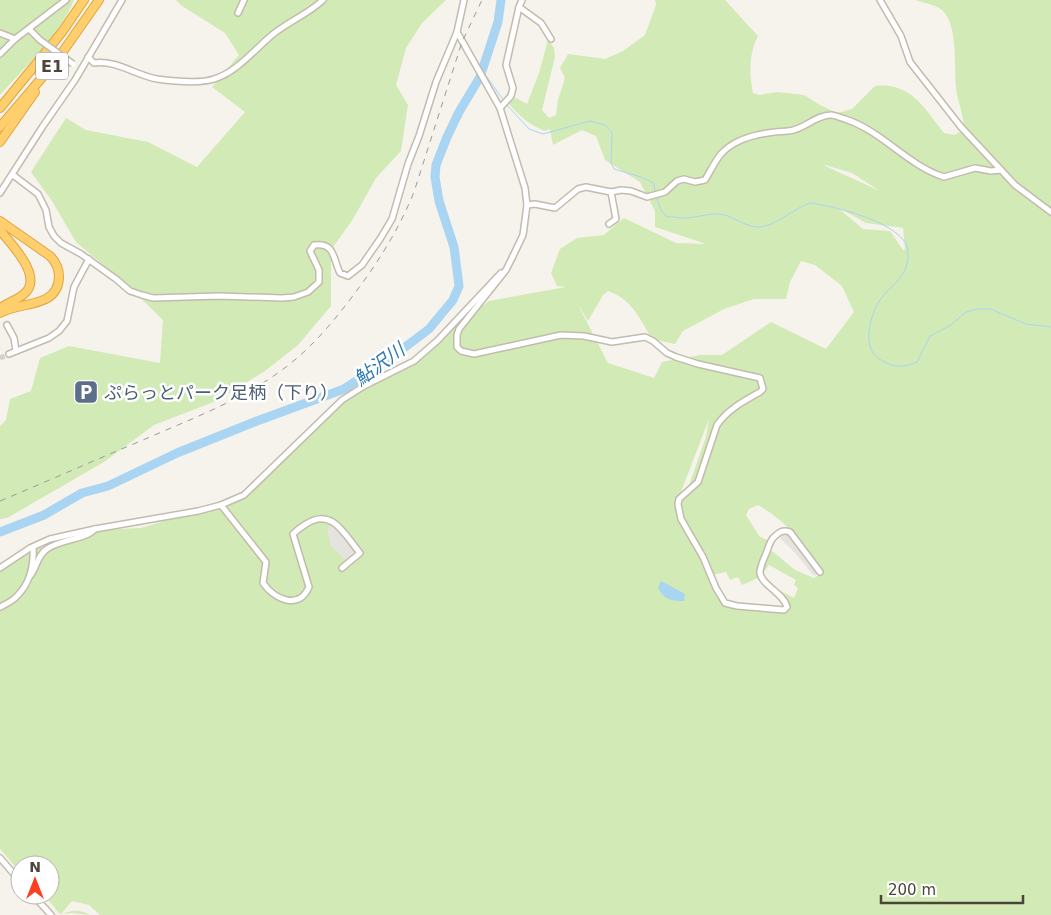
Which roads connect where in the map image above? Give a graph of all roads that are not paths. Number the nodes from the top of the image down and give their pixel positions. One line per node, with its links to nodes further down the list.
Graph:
1 (66, 0): 12 (street)
2 (84, 0): 21 (highway, E1)
3 (100, 0): 19 (highway, E1)
4 (122, 0): 18 (street)
5 (244, 0): 11 (street)
6 (323, 0): 18 (street)
7 (464, 0): 13 (street)
8 (522, 0): 10 (street)
9 (880, 0): 25 (street)
10 (518, 7): 16 (street); 22 (street)
11 (238, 13)
12 (29, 29): 15 (street); 20 (street, bridge)
13 (457, 32): 22 (street); 35 (street)
14 (0, 33): 15 (street)
15 (15, 39): 17 (street)
16 (551, 39)
17 (0, 54)
18 (88, 57): 20 (street)
19 (57, 60): 23 (highway, E1); 24 (highway)
20 (81, 70): 26 (street)
21 (0, 108)
22 (500, 108): 29 (street)
23 (0, 127)
24 (0, 142)
25 (1000, 170): 28 (street); 30 (street)
26 (13, 175): 27 (street); 35 (street)
27 (0, 192)
28 (611, 192): 29 (street); 32 (street)
29 (527, 205): 34 (street)
30 (1051, 212)
31 (0, 222): 37 (highway)
32 (609, 224)
33 (0, 230): 36 (highway)
34 (513, 256): 41 (street); 46 (street)
35 (88, 259): 39 (street)
36 (0, 308)
37 (0, 313)
38 (7, 325): 39 (street)
39 (16, 351): 40 (street)
40 (9, 354)
41 (221, 505): 42 (street); 45 (street)
42 (95, 529): 43 (street); 47 (street)
43 (33, 547): 44 (street); 47 (street)
44 (0, 568)
45 (342, 568)
46 (820, 572)
47 (30, 576): 48 (street)
48 (0, 607)
49 (0, 858): 50 (street)
50 (10, 870)
51 (42, 905): 52 (street)
52 (51, 915)

